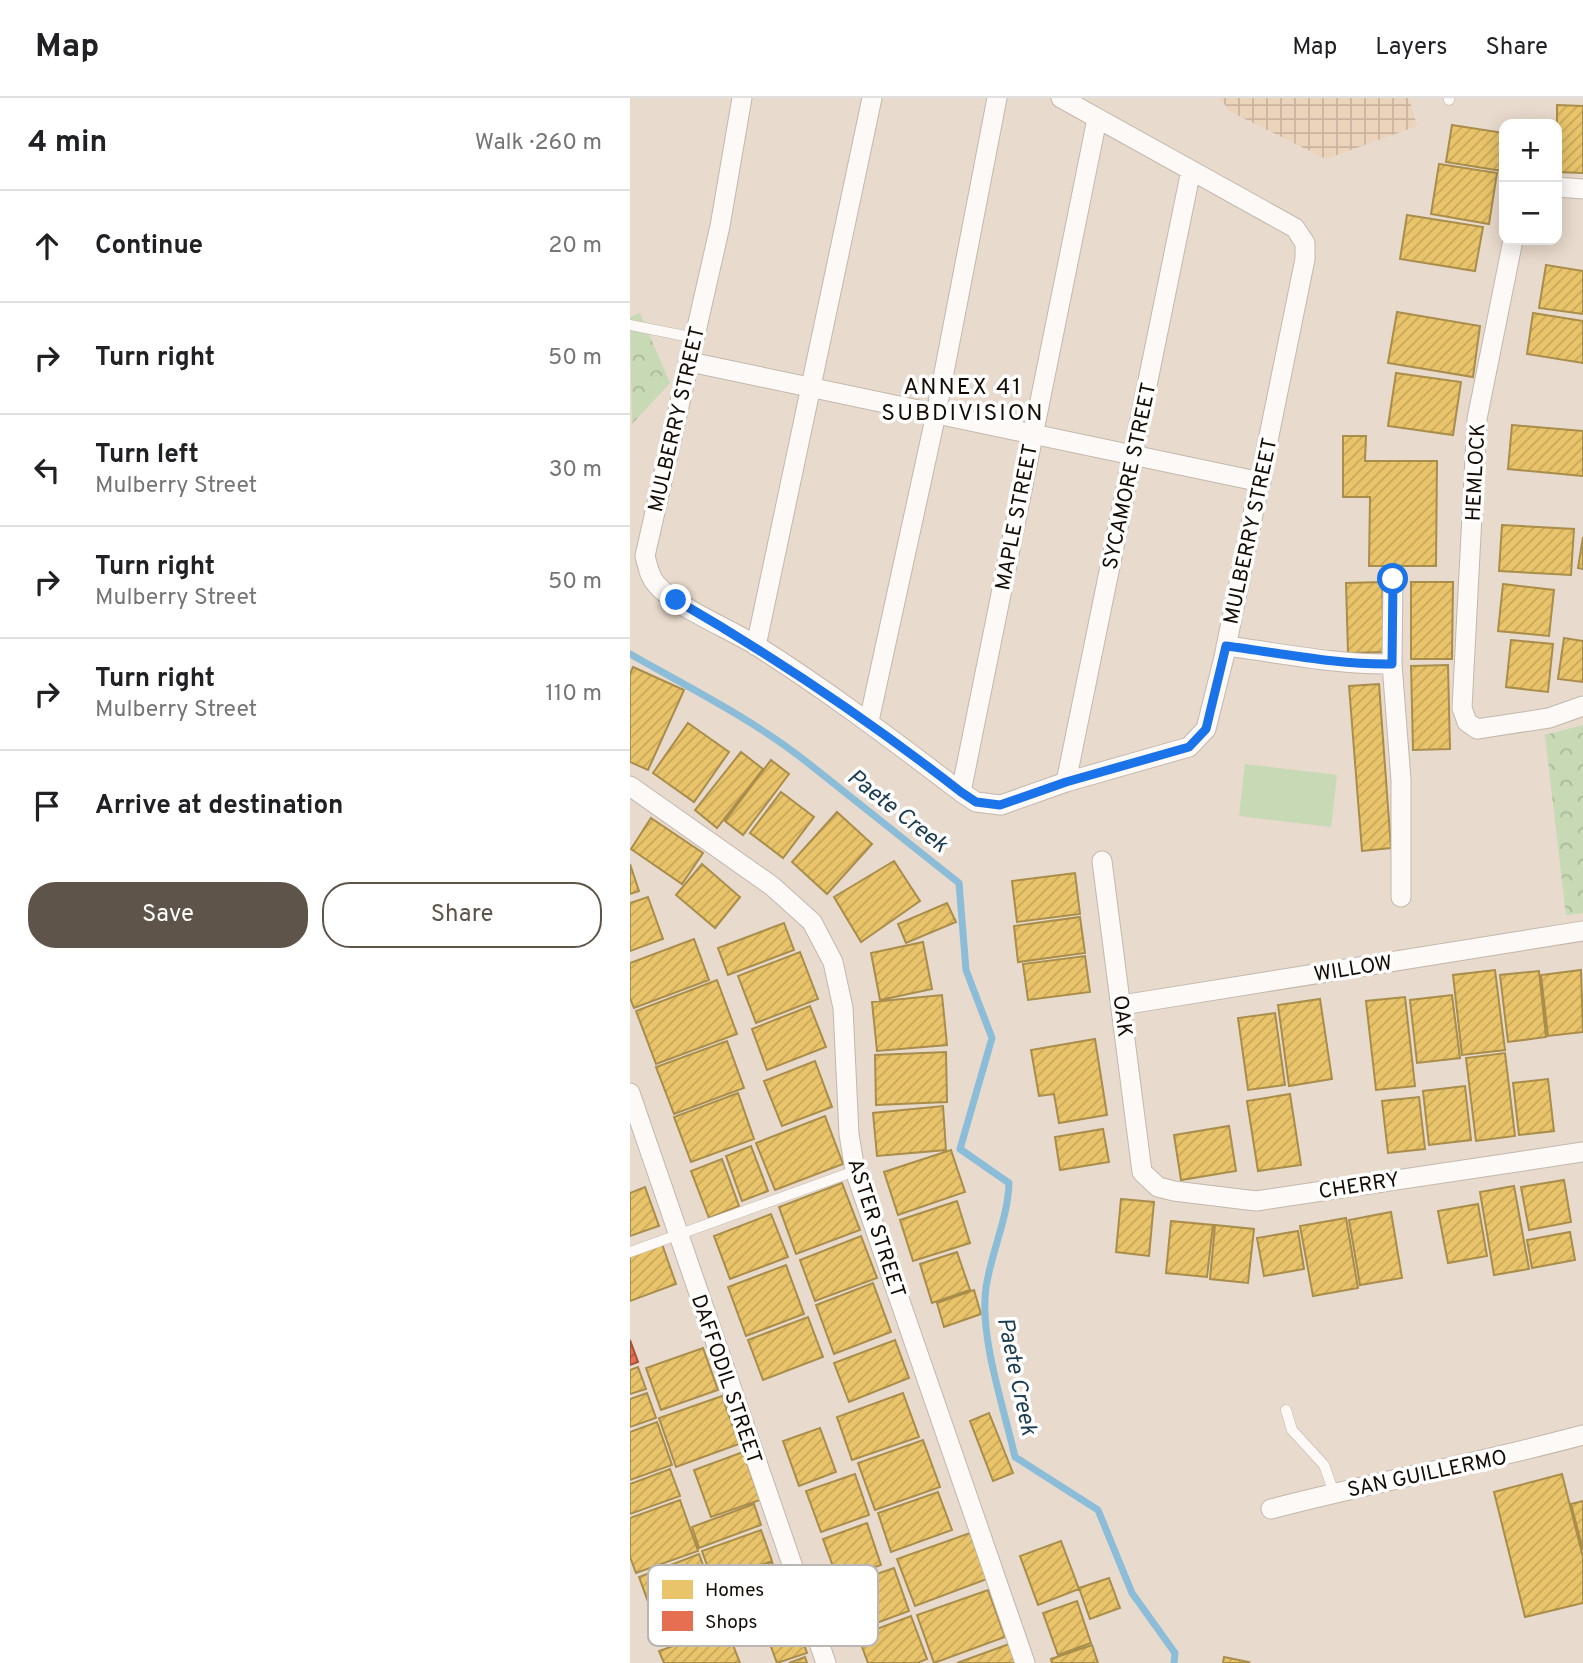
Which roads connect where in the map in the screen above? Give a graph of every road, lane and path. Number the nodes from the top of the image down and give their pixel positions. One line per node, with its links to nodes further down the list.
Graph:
1 (742, 98): 11 (street, MULBERRY STREET)
2 (872, 98): 13 (street)
3 (997, 98): 14 (street)
4 (1061, 98): 5 (street, MULBERRY STREET)
5 (1097, 119): 6 (street, MULBERRY STREET); 15 (street, MAPLE STREET)
6 (1191, 170): 16 (street, SYCAMORE STREET); 17 (street, MULBERRY STREET)
7 (1562, 187): 8 (street)
8 (1583, 189)
9 (1512, 245): 22 (street, HEMLOCK)
10 (630, 325): 11 (lane)
11 (695, 338): 12 (street, MULBERRY STREET)
12 (690, 362): 13 (street); 19 (street, MULBERRY STREET)
13 (811, 388): 14 (street); 19 (street)
14 (936, 414): 15 (street); 23 (street)
15 (1033, 435): 16 (street); 26 (street, MAPLE STREET)
16 (1133, 456): 17 (street); 24 (street, SYCAMORE STREET)
17 (1261, 482): 20 (street, MULBERRY STREET)
18 (1393, 579): 21 (street)
19 (756, 646): 23 (street, MULBERRY STREET)
20 (1226, 646): 21 (street); 24 (street, MULBERRY STREET)
21 (1392, 664): 28 (street)
22 (1583, 706)
23 (869, 721): 26 (street, MULBERRY STREET)
24 (1066, 782): 26 (street, MULBERRY STREET)
25 (630, 786): 33 (street, ASTER STREET)
26 (961, 792)
27 (1102, 861): 30 (street, OAK)
28 (1401, 897)
29 (1583, 931): 30 (street, WILLOW)
30 (1122, 1004): 34 (street, OAK)
31 (630, 1093): 35 (street, DAFFODIL STREET)
32 (1583, 1152): 34 (street, CHERRY)
33 (855, 1171): 35 (lane); 44 (street, ASTER STREET)
34 (1142, 1172)
35 (677, 1235): 36 (lane); 41 (street, DAFFODIL STREET)
36 (630, 1252)
37 (1286, 1410): 39 (lane)
38 (1583, 1435): 39 (street, SAN GUILLERMO)
39 (1334, 1493): 40 (street, SAN GUILLERMO)
40 (1270, 1509)
41 (792, 1565)
42 (820, 1646): 43 (street, DAFFODIL STREET)
43 (826, 1663)
44 (1025, 1663)

